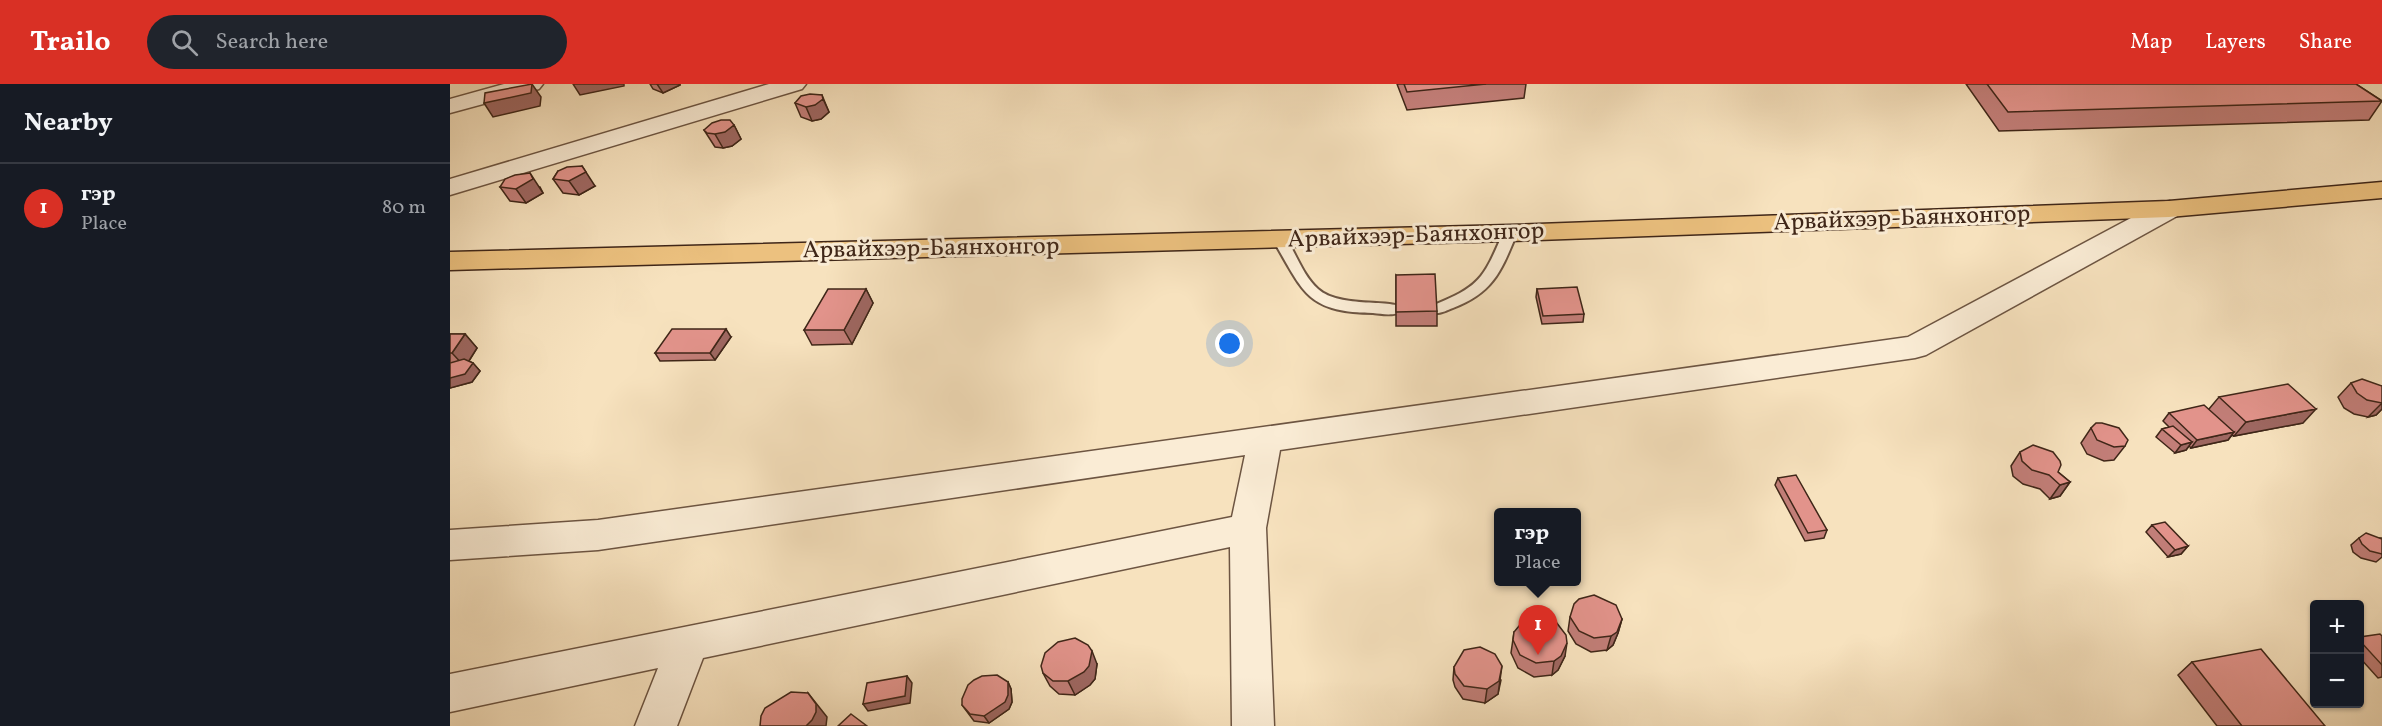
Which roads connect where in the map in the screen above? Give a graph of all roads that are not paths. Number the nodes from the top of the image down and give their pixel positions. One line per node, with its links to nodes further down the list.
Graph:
1 (531, 84): 3 (street)
2 (794, 84): 4 (street)
3 (450, 106)
4 (450, 187)
5 (2382, 190): 6 (highway, Арвайхээр-Баянхонгор)
6 (2169, 209): 7 (highway, Арвайхээр-Баянхонгор); 12 (street)
7 (1510, 233): 8 (highway, Арвайхээр-Баянхонгор); 11 (lane)
8 (1280, 240): 9 (highway, Арвайхээр-Баянхонгор); 10 (lane)
9 (450, 261)
10 (1396, 309)
11 (1436, 309)
12 (1265, 440): 13 (street); 14 (street)
13 (1248, 528): 15 (street); 18 (street)
14 (450, 545)
15 (688, 644): 16 (street); 17 (street)
16 (450, 693)
17 (656, 726)
18 (1253, 726)

